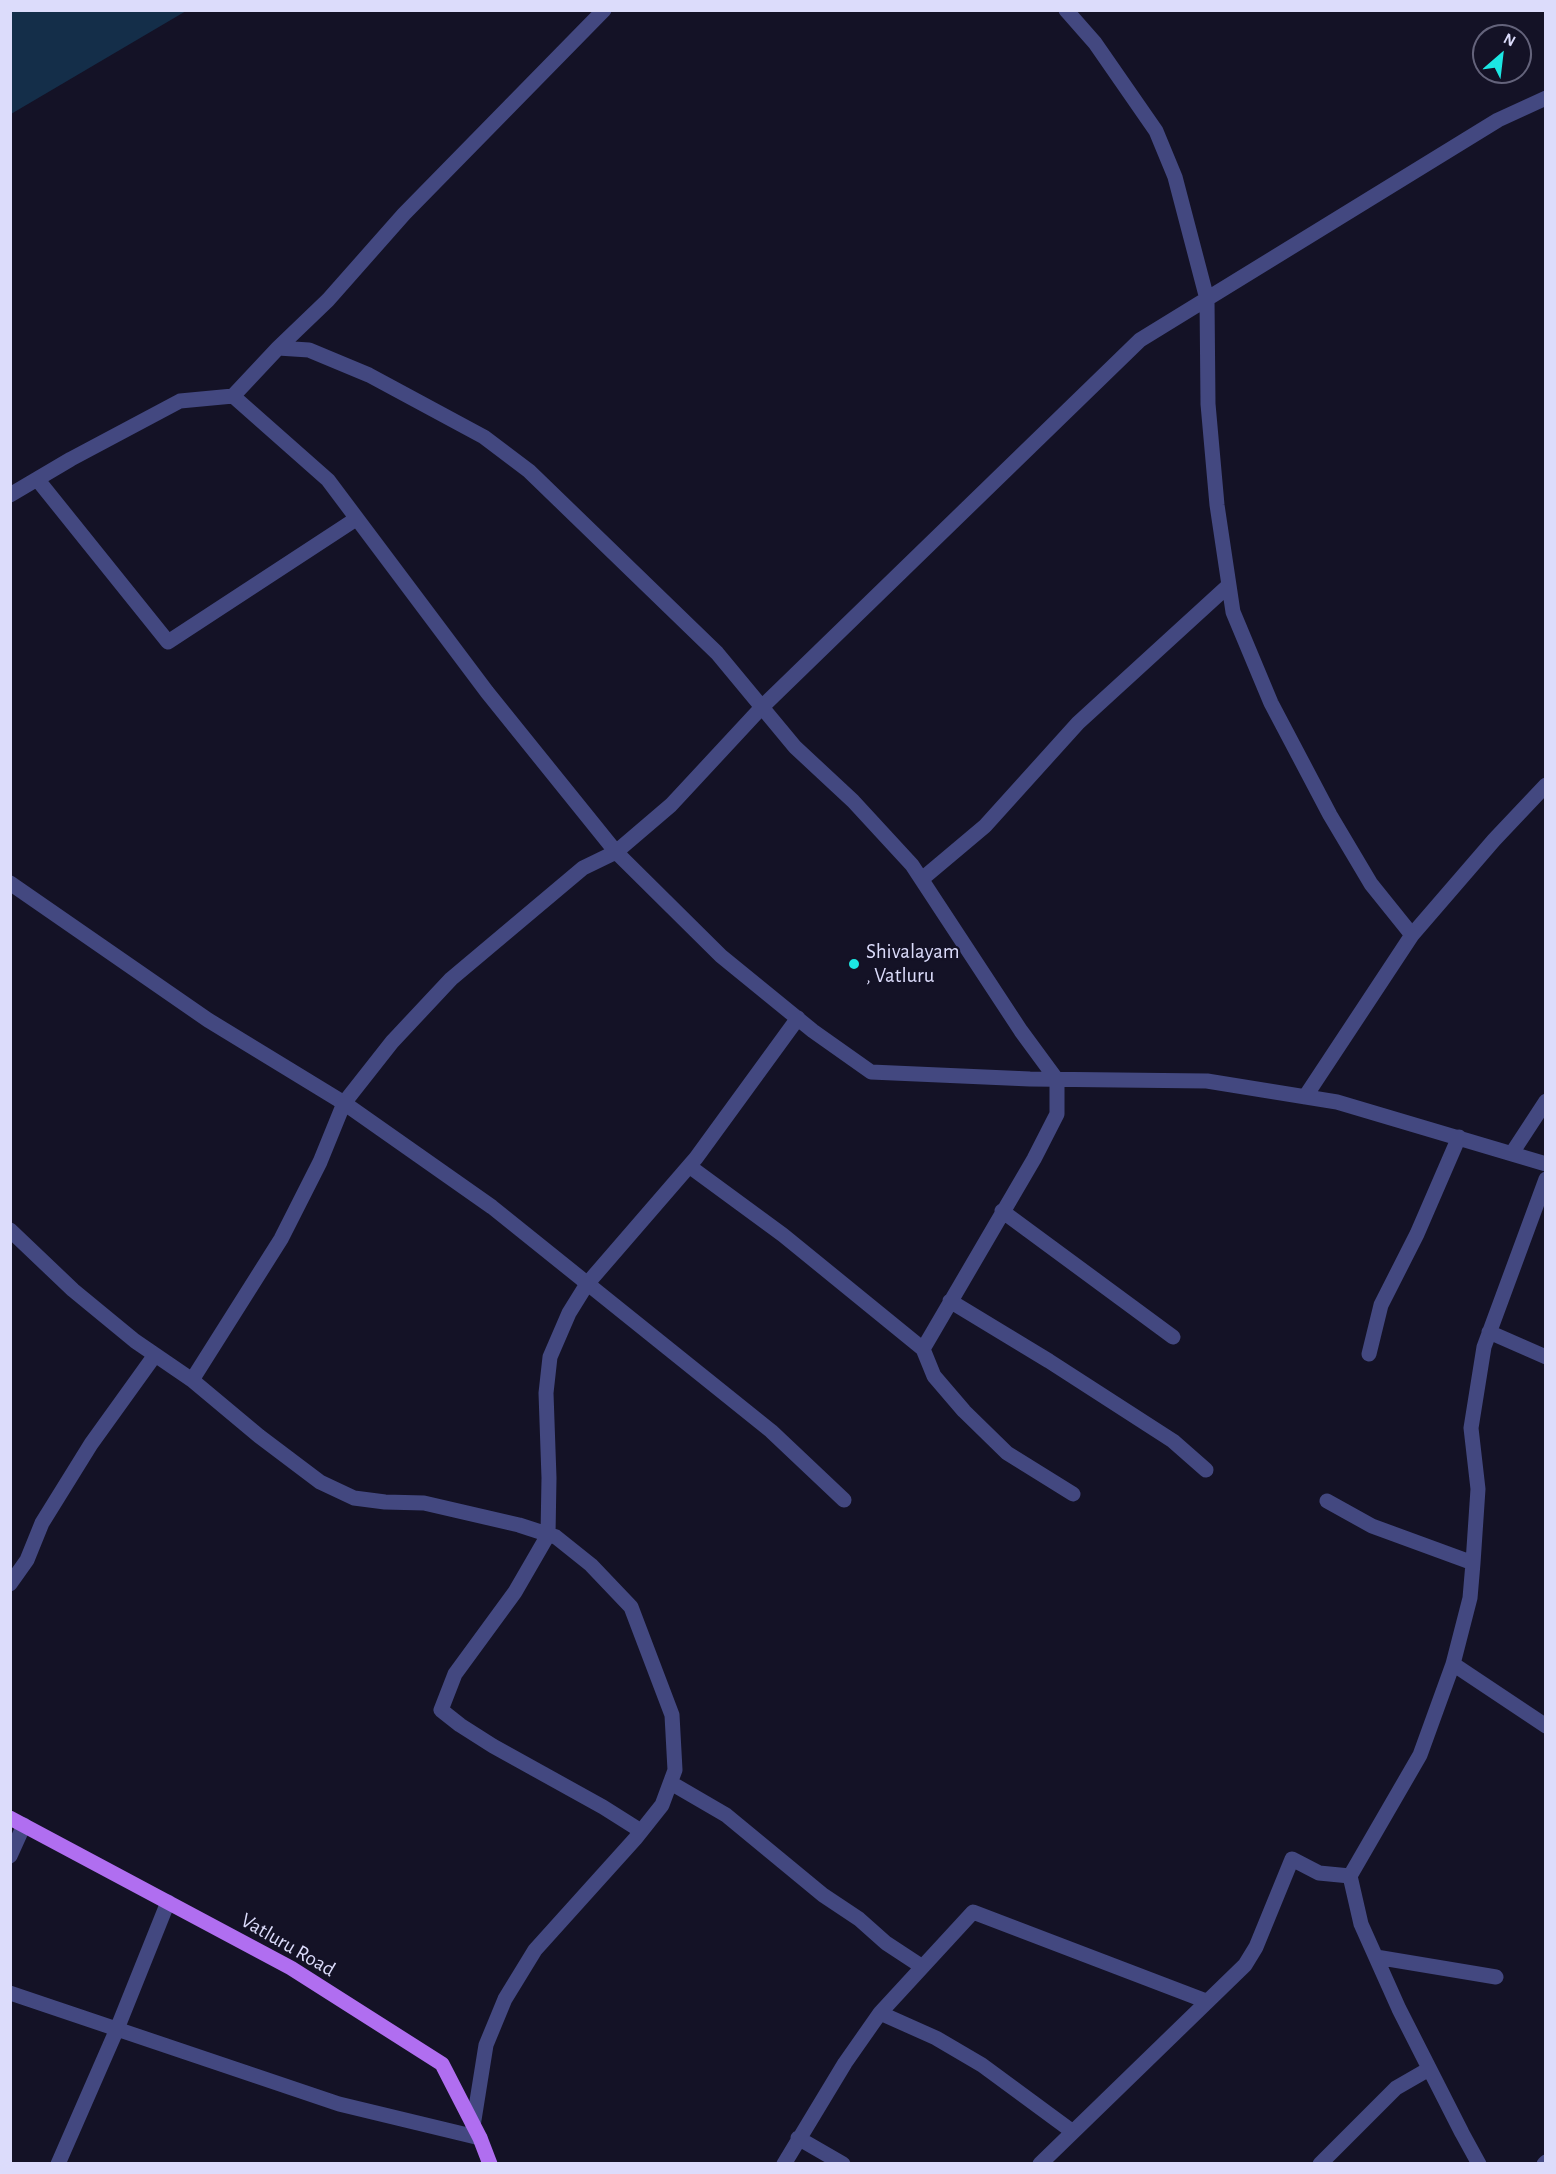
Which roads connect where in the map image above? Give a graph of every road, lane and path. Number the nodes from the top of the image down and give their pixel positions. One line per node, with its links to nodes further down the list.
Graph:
1 (604, 10): 5 (street)
2 (1066, 10): 4 (street)
3 (1545, 98): 4 (street)
4 (1207, 298): 10 (street); 11 (street)
5 (278, 348): 6 (street); 11 (street)
6 (232, 396): 7 (street); 9 (street)
7 (38, 479): 8 (street); 9 (street)
8 (10, 495)
9 (356, 519): 13 (street)
10 (1229, 585): 14 (street); 16 (street)
11 (762, 707): 13 (street); 14 (street)
12 (1545, 785): 16 (street)
13 (616, 852): 17 (street); 21 (street)
14 (922, 879): 18 (street)
15 (10, 883): 21 (street)
16 (1412, 935): 19 (street)
17 (798, 1018): 18 (street); 25 (street)
18 (1057, 1080): 19 (street); 27 (street)
19 (1305, 1097): 22 (street)
20 (1545, 1101): 23 (street)
21 (344, 1103): 29 (street); 37 (street)
22 (1459, 1137): 23 (street); 35 (street)
23 (1512, 1153): 24 (street)
24 (1545, 1164)
25 (689, 1166): 29 (street); 33 (street)
26 (1545, 1179): 31 (street)
27 (1002, 1211): 30 (street); 32 (street)
28 (10, 1230): 34 (street)
29 (587, 1284): 40 (street); 42 (street)
30 (950, 1301): 33 (street); 38 (street)
31 (1489, 1332): 36 (street); 43 (street)
32 (1173, 1337)
33 (923, 1349): 39 (street)
34 (155, 1354): 37 (street); 44 (street)
35 (1369, 1354)
36 (1545, 1357)
37 (192, 1380): 42 (street)
38 (1206, 1470)
39 (1074, 1494)
40 (844, 1500)
41 (1327, 1501): 43 (street)
42 (548, 1535): 47 (street); 49 (street)
43 (1473, 1563): 45 (street)
44 (10, 1584)
45 (1453, 1664): 46 (street); 51 (street)
46 (1545, 1726)
47 (671, 1783): 49 (street); 54 (street)
48 (17, 1821): 50 (street); 52 (main road, Vatluru Road)
49 (641, 1831): 61 (street)
50 (10, 1856)
51 (1350, 1876): 53 (street); 57 (street)
52 (168, 1902): 59 (street); 61 (main road, Vatluru Road)
53 (1376, 1957): 55 (street); 60 (street)
54 (921, 1966): 57 (street); 58 (street)
55 (1496, 1977)
56 (10, 1993): 59 (street)
57 (1206, 2001): 62 (street)
58 (879, 2013): 62 (street); 63 (street)
59 (117, 2030): 61 (street); 64 (street)
60 (1429, 2069): 69 (street); 70 (street)
61 (476, 2132): 65 (main road, Vatluru Road)
62 (1073, 2132): 68 (street)
63 (798, 2138): 66 (street); 67 (street)
64 (58, 2163)
65 (490, 2163)
66 (784, 2163)
67 (843, 2163)
68 (1040, 2163)
69 (1320, 2163)
70 (1479, 2163)

